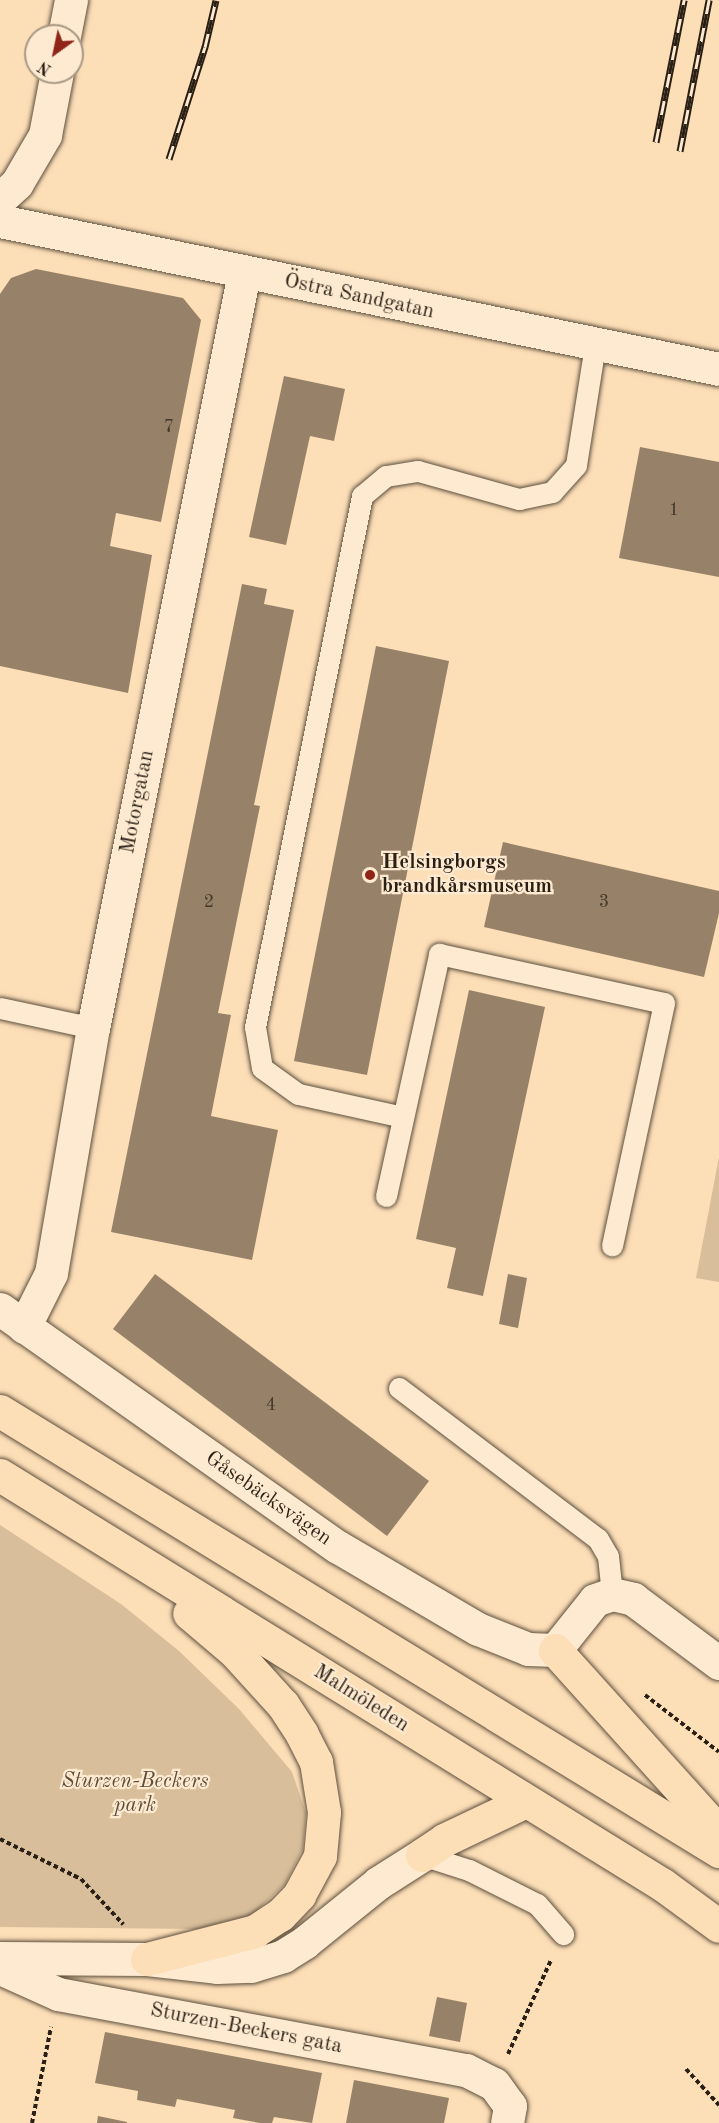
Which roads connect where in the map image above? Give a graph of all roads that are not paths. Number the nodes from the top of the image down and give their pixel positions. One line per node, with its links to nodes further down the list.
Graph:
1 (71, 0): 2 (street)
2 (66, 24)
3 (55, 84): 4 (street)
4 (0, 199)
5 (0, 221): 6 (street, Östra Sandgatan)
6 (244, 273): 7 (street, Östra Sandgatan); 10 (street, Motorgatan)
7 (595, 345): 8 (street, Östra Sandgatan); 11 (lane)
8 (719, 369)
9 (0, 1008): 10 (lane)
10 (93, 1028): 14 (street, Motorgatan)
11 (403, 1117): 12 (lane); 13 (lane)
12 (386, 1196)
13 (612, 1245)
14 (12, 1318): 20 (street, Gåsebäcksvägen)
15 (399, 1388): 19 (lane)
16 (0, 1411): 24 (highway)
17 (0, 1475): 18 (highway, Malmöleden)
18 (105, 1542): 22 (highway, Malmöleden); 29 (highway)
19 (612, 1594): 20 (street); 21 (street)
20 (555, 1650): 23 (highway)
21 (719, 1663)
22 (526, 1801): 25 (highway); 26 (highway, Malmöleden)
23 (719, 1832)
24 (719, 1851)
25 (422, 1855): 27 (lane); 29 (street)
26 (719, 1926)
27 (563, 1934)
28 (0, 1958): 29 (street)
29 (147, 1959)
30 (0, 1968): 31 (street, Sturzen-Beckers gata)
31 (507, 2123)

